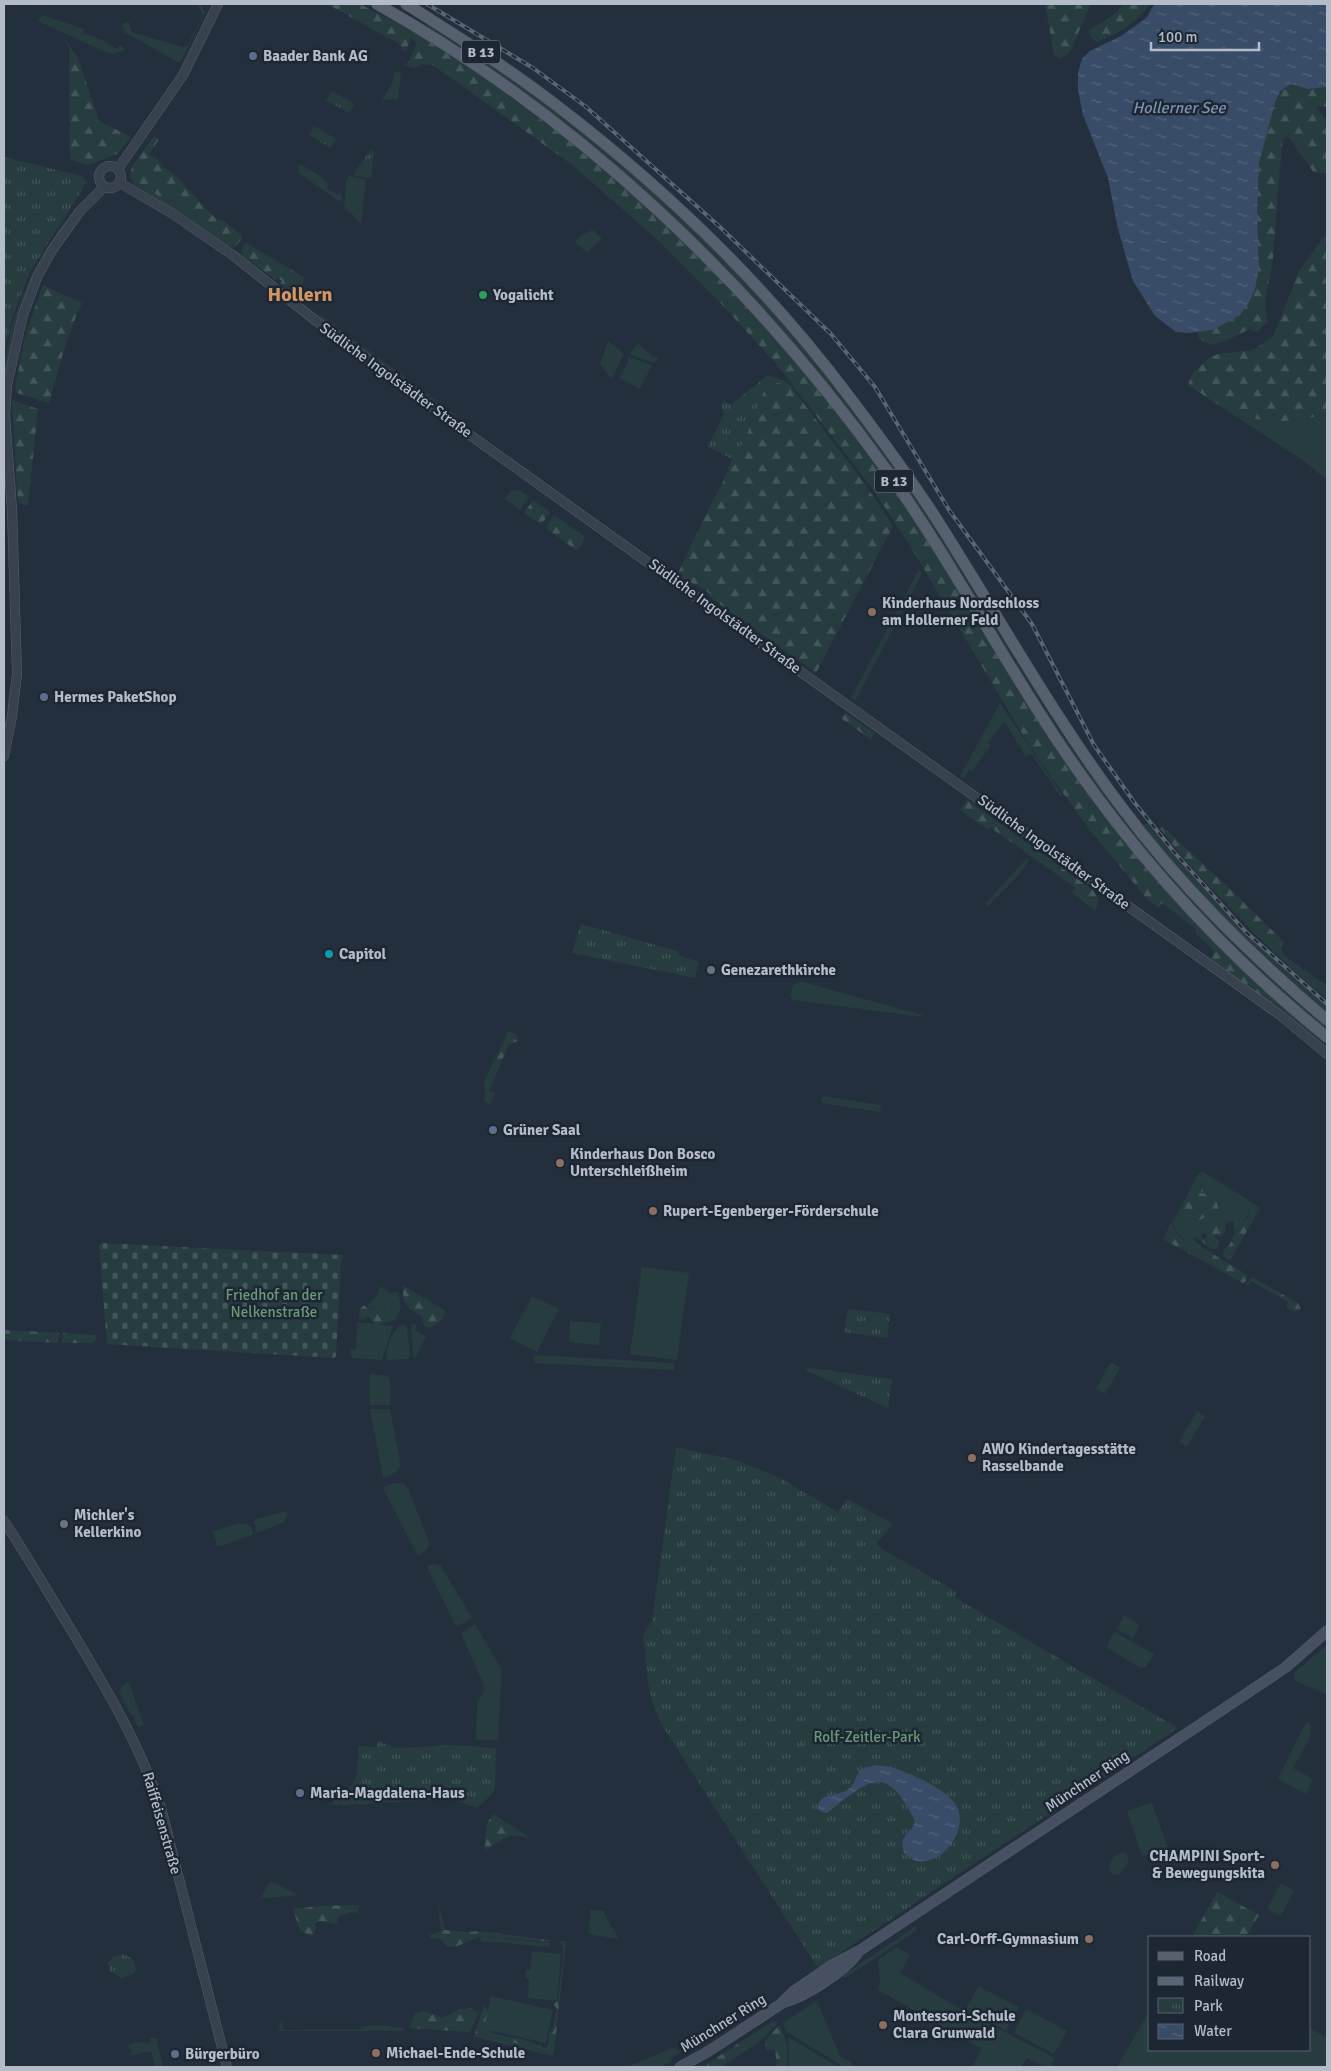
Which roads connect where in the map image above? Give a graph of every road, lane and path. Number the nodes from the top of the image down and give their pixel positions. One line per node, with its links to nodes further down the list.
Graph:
1 (218, 4): 4 (street)
2 (377, 4): 9 (main road, B 13)
3 (406, 4): 8 (main road, B 13)
4 (118, 169): 5 (street); 6 (street)
5 (120, 183): 6 (street); 10 (street, Südliche Ingolstädter Straße)
6 (104, 187): 7 (street)
7 (4, 756)
8 (1327, 1020)
9 (1327, 1037)
10 (1327, 1054)
11 (4, 1521): 13 (street, Raiffeisenstraße)
12 (1327, 1631): 14 (main road, Münchner Ring)
13 (227, 2067)
14 (680, 2067)

